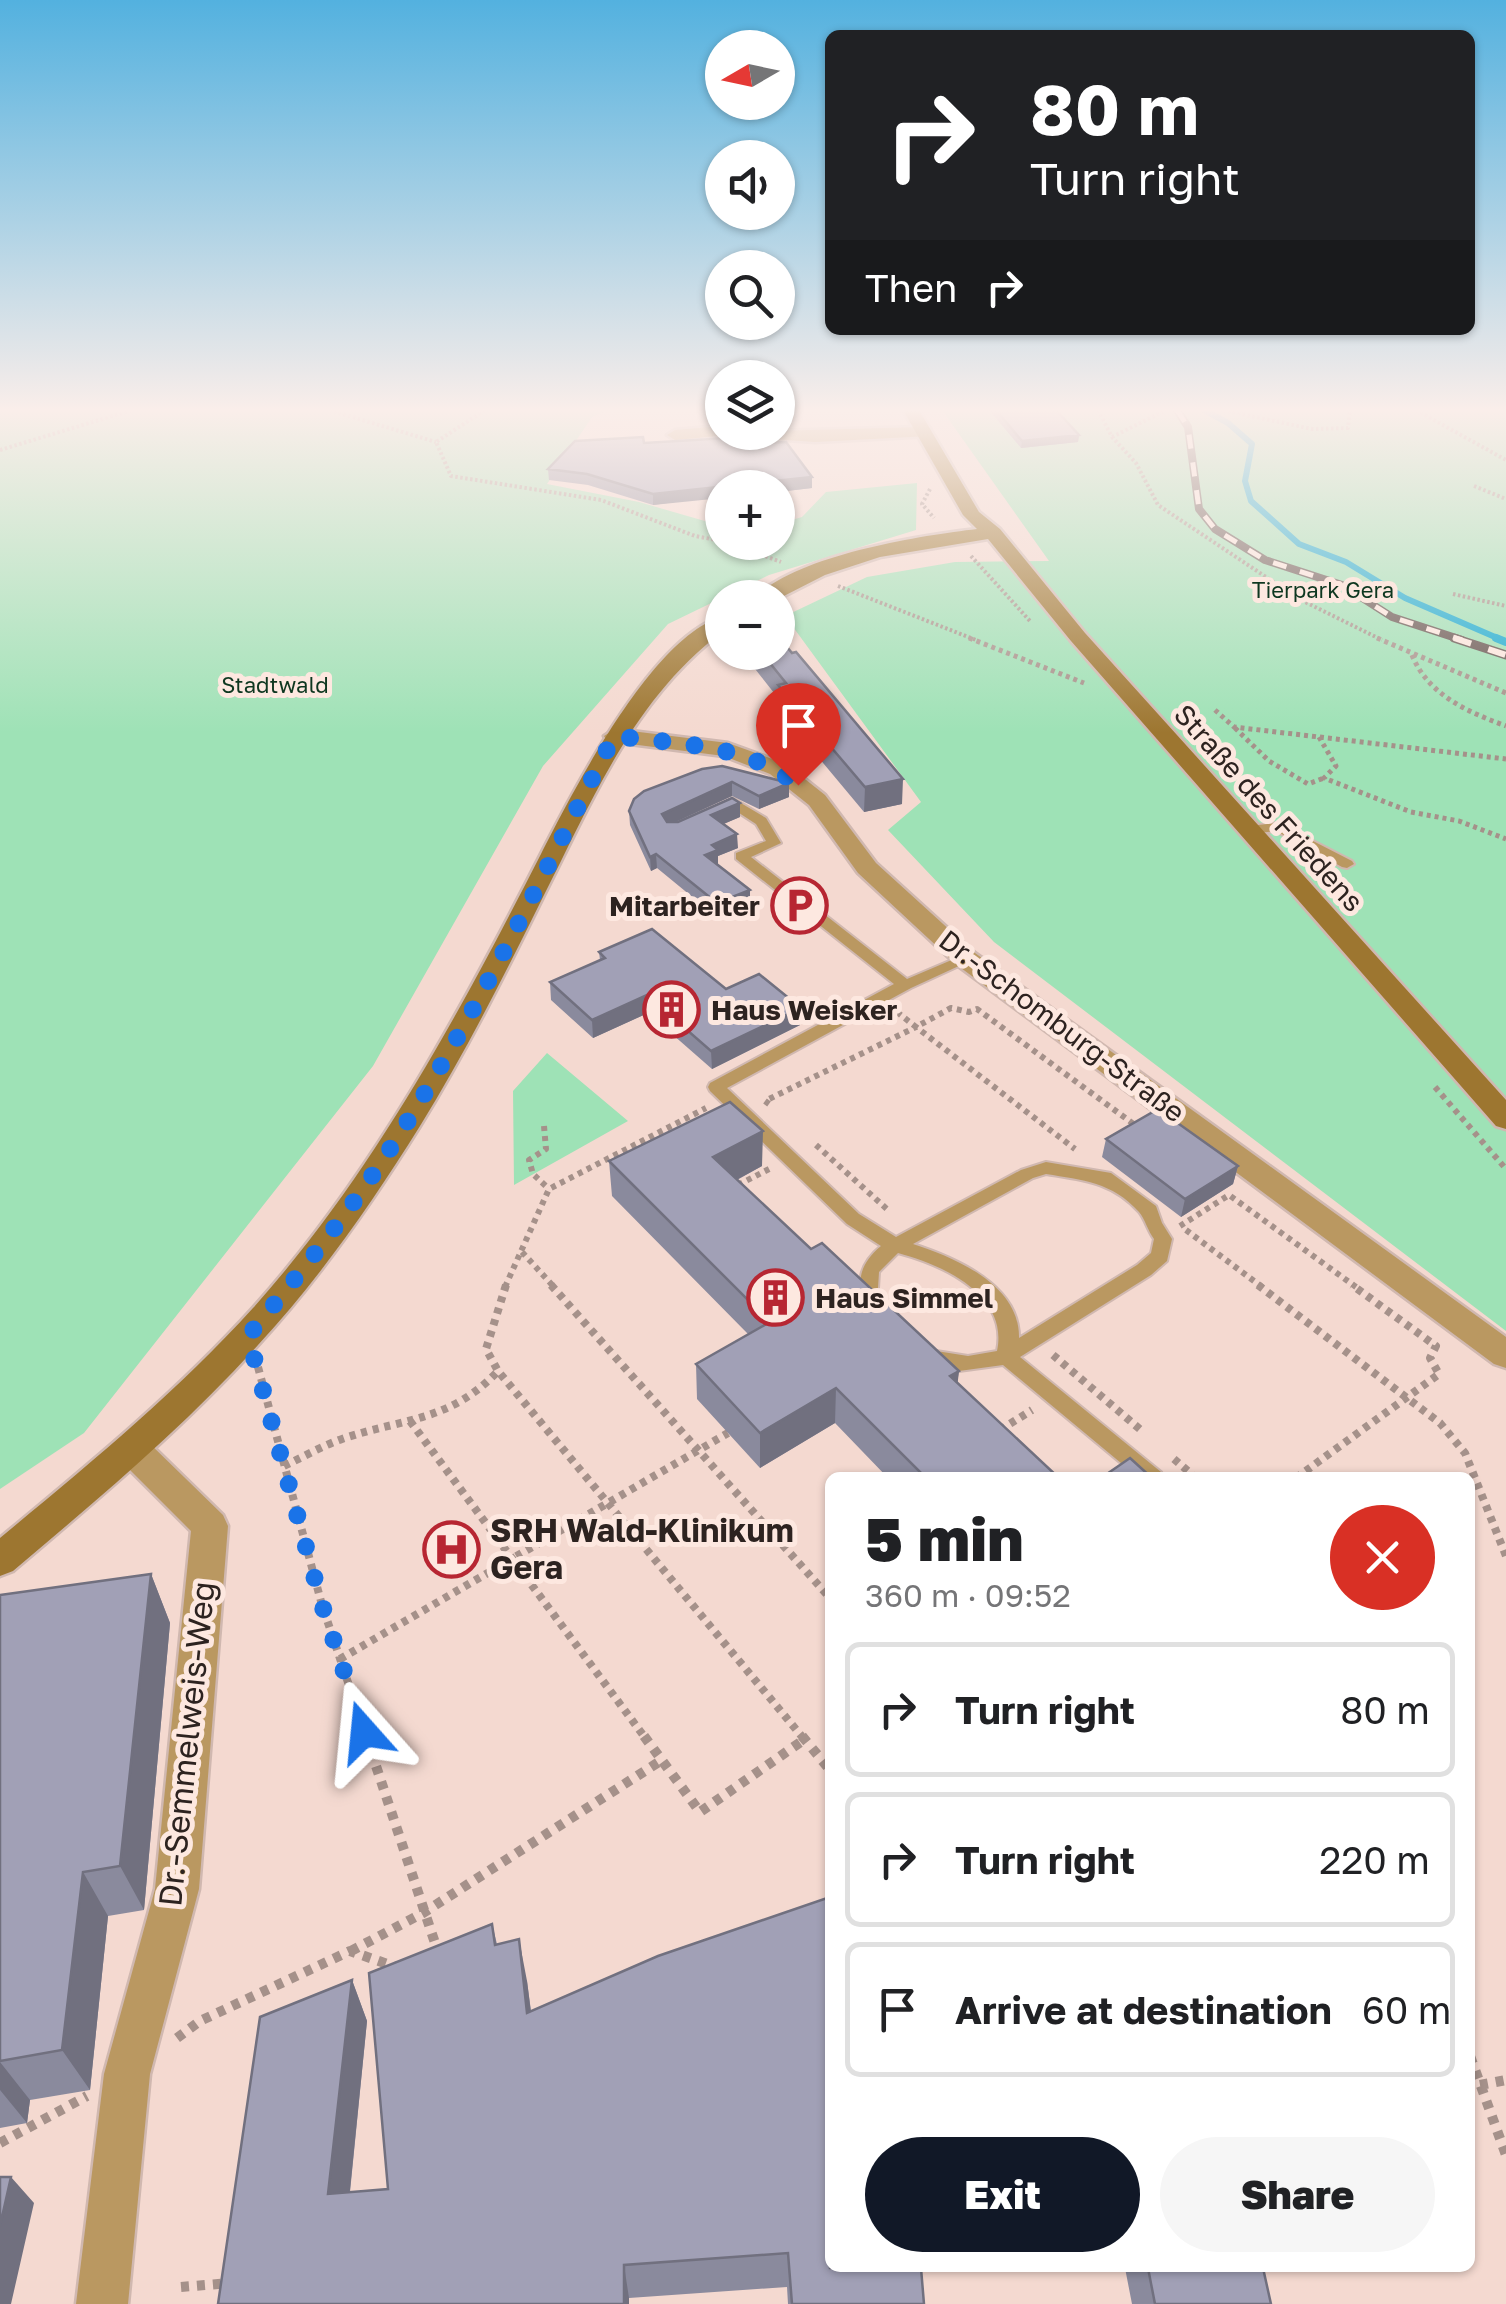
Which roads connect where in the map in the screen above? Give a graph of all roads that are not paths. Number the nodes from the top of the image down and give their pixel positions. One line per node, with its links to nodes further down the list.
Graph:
1 (945, 518): 5 (main road)
2 (963, 518): 4 (main road, Straße des Friedens)
3 (989, 518): 4 (main road, Straße des Friedens)
4 (993, 533): 5 (main road); 10 (main road, Straße des Friedens)
5 (914, 541): 6 (main road)
6 (795, 582)
7 (705, 639): 8 (main road)
8 (614, 736): 12 (street, Dr.-Schomburg-Straße); 20 (main road)
9 (704, 816): 13 (lane)
10 (1249, 830): 11 (lane); 14 (main road, Straße des Friedens)
11 (1347, 864)
12 (966, 959): 13 (lane); 19 (street, Dr.-Schomburg-Straße)
13 (905, 984): 15 (lane)
14 (1506, 1119)
15 (895, 1246): 16 (lane); 18 (lane); 18 (lane)
16 (886, 1324)
17 (907, 1342): 18 (lane)
18 (1006, 1356): 21 (lane)
19 (1506, 1356)
20 (132, 1449): 22 (main road); 23 (street, Dr.-Semmelweis-Weg)
21 (1147, 1472)
22 (0, 1560)
23 (102, 2304)

